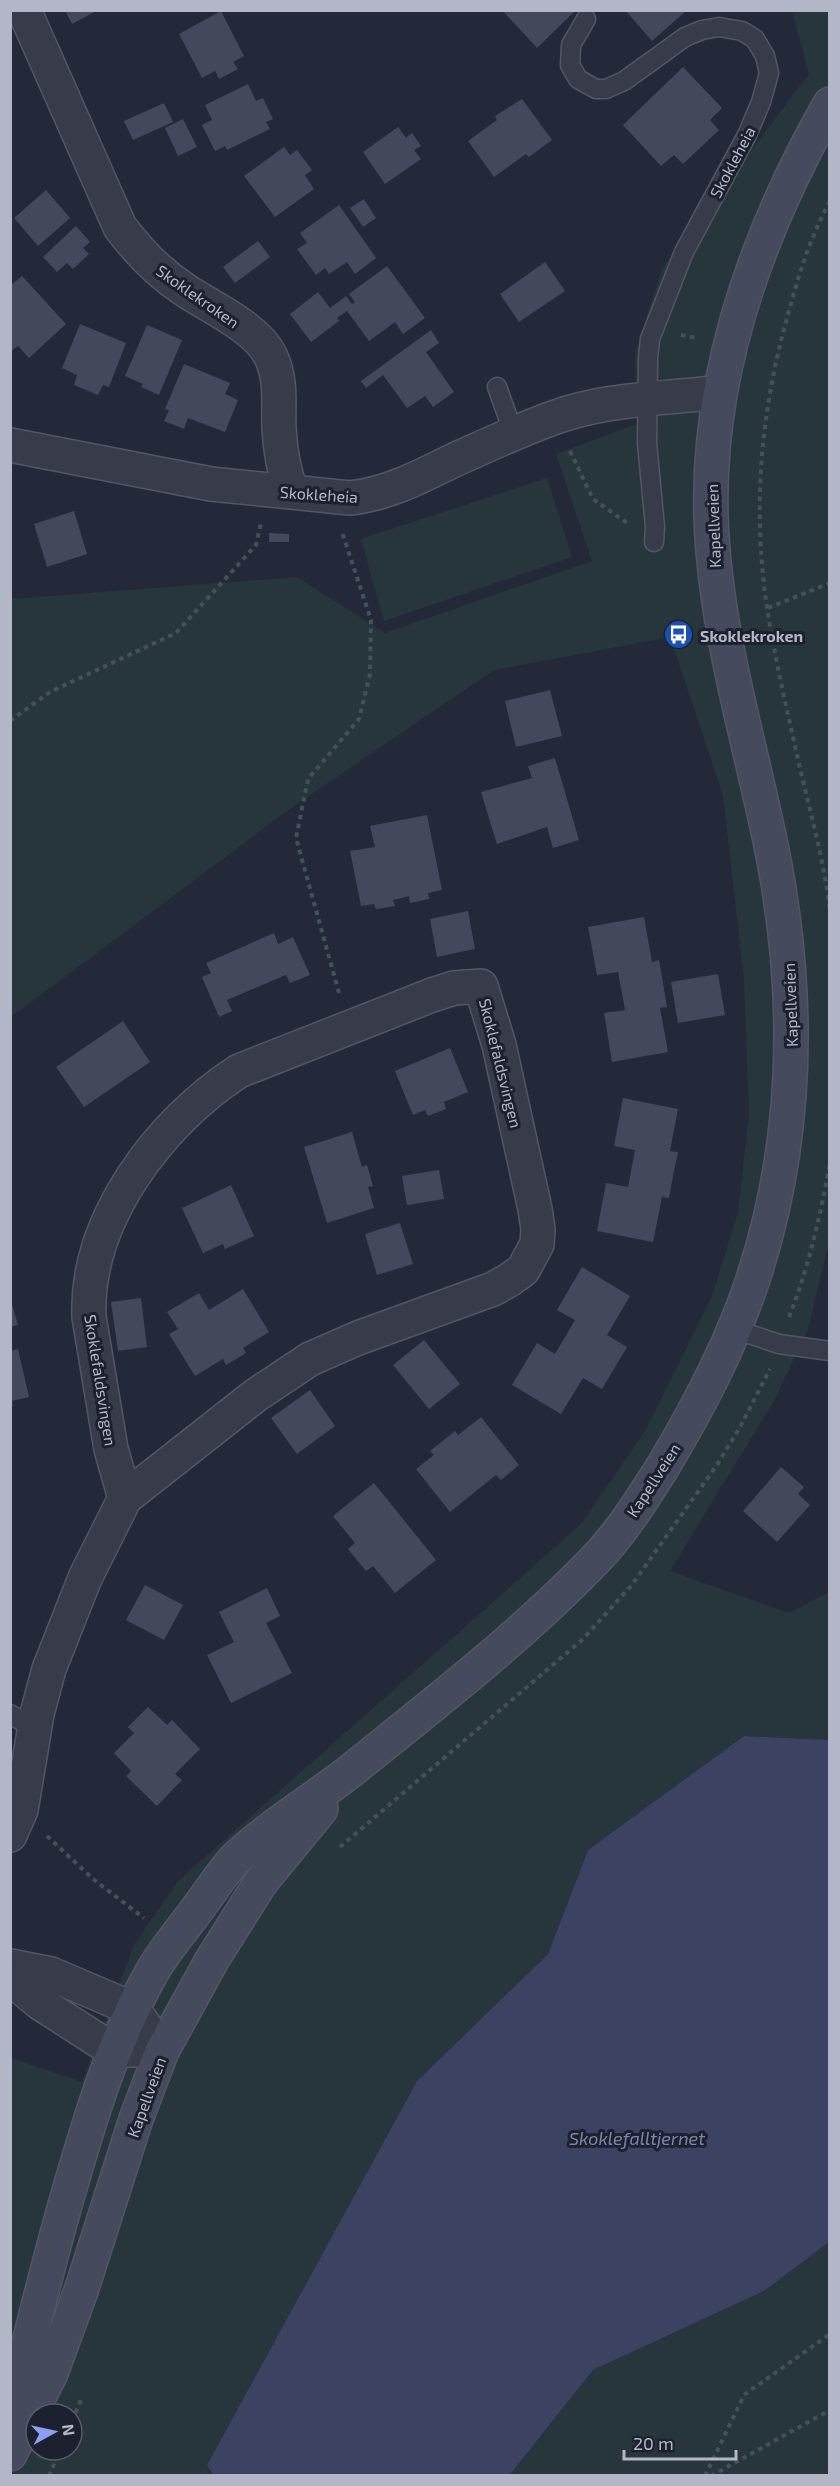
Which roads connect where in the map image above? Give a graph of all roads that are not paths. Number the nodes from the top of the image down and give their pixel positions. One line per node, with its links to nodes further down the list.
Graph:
1 (24, 10): 9 (street, Skoklekroken)
2 (586, 20): 6 (lane, Skokleheia)
3 (830, 104): 5 (main road, Kapellveien)
4 (497, 387): 7 (lane)
5 (720, 392): 6 (street, Skokleheia); 11 (main road, Kapellveien)
6 (649, 399): 7 (street, Skokleheia); 10 (lane)
7 (514, 434): 9 (street, Skokleheia)
8 (10, 445): 9 (street, Skokleheia)
9 (280, 491)
10 (654, 542)
11 (735, 1329): 12 (lane); 15 (main road, Kapellveien)
12 (830, 1351)
13 (125, 1498): 13 (street, Skoklefaldsvingen); 14 (street, Skoklefaldsvingen)
14 (23, 1722): 16 (street, Skoklefaldsvingen)
15 (347, 1774): 19 (main road, Kapellveien); 21 (main road, Kapellveien)
16 (16, 1823)
17 (10, 1966): 19 (street)
18 (10, 1978): 20 (street)
19 (133, 2008): 20 (main road, Kapellveien); 21 (street)
20 (113, 2050): 21 (street); 22 (main road, Kapellveien)
21 (162, 2050): 23 (main road, Kapellveien)
22 (10, 2421)
23 (10, 2454)

